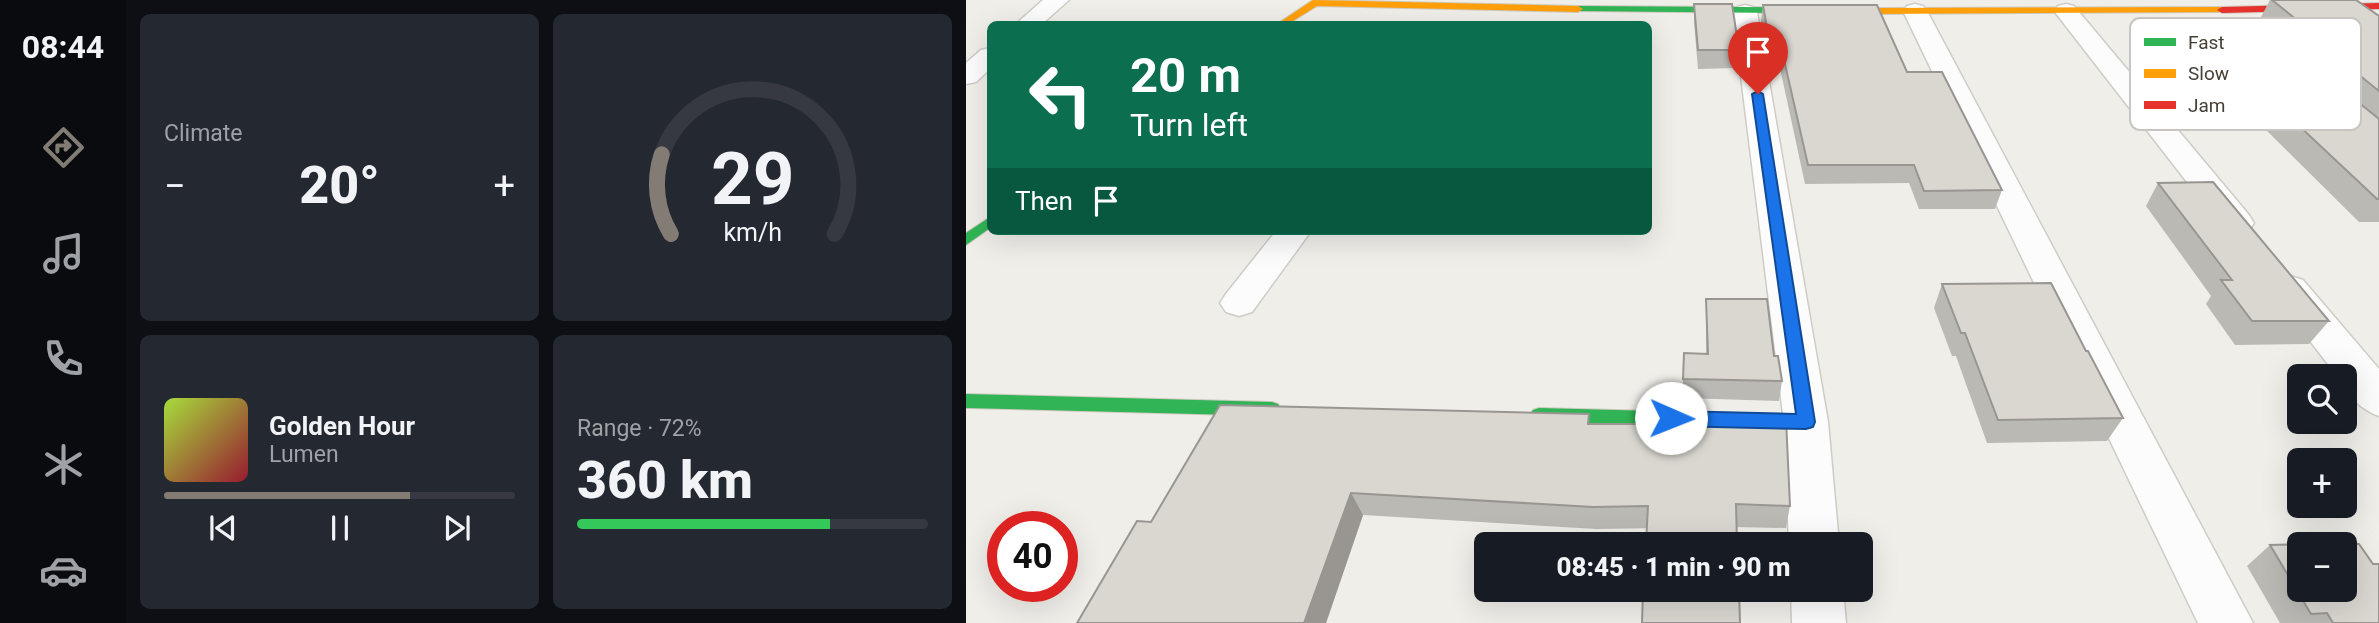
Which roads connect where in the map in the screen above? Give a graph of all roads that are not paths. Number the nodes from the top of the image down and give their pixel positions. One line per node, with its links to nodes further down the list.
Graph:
1 (1057, 0): 8 (street)
2 (1317, 2): 7 (street); 9 (street)
3 (2349, 6): 4 (street); 6 (street); 10 (street)
4 (2379, 6)
5 (1915, 11): 6 (street); 7 (street); 25 (street)
6 (2066, 11): 11 (street)
7 (1745, 12): 21 (street)
8 (1032, 21)
9 (1287, 21)
10 (2379, 27)
11 (2130, 90)
12 (2162, 130): 17 (street)
13 (987, 223): 15 (street)
14 (1291, 235): 16 (street)
15 (966, 240)
16 (1238, 303)
17 (2379, 398)
18 (966, 401): 19 (street)
19 (1283, 409)
20 (1517, 415): 21 (street)
21 (1806, 422): 22 (street)
22 (1813, 532)
23 (1818, 602): 24 (street)
24 (1819, 623)
25 (2226, 623)

